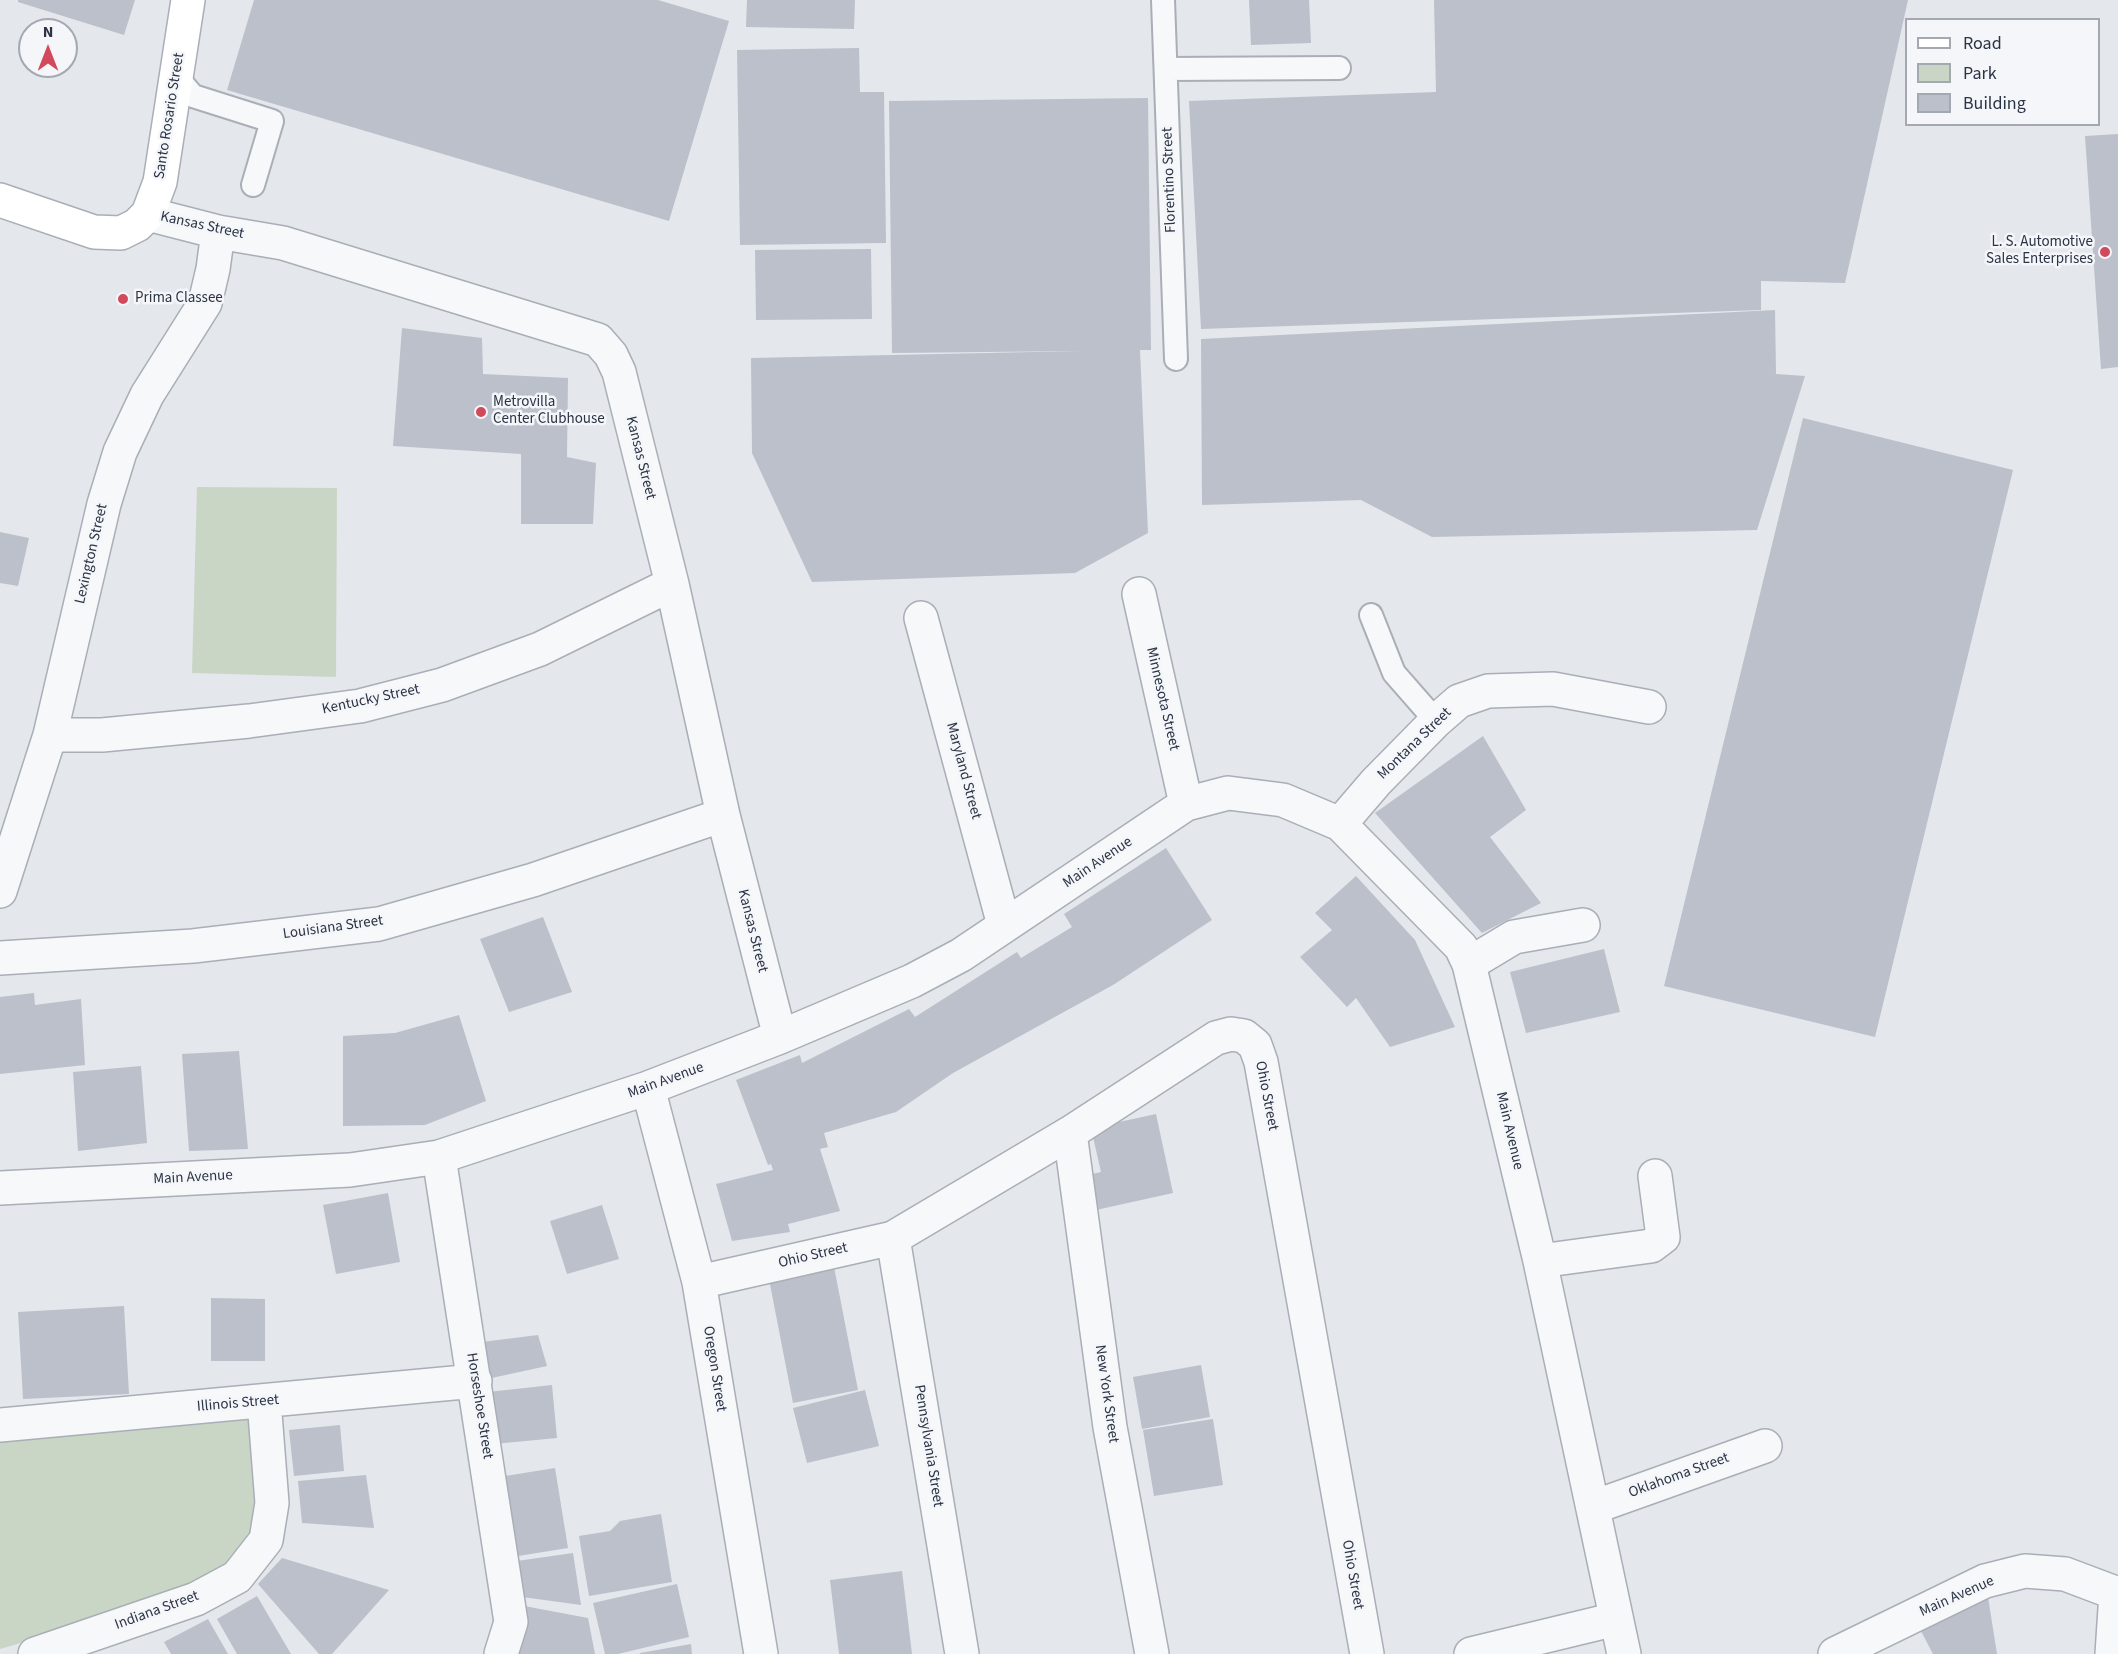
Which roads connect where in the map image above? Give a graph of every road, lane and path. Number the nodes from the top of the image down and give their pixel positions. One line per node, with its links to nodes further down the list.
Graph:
1 (188, 0): 5 (street, Santo Rosario Street)
2 (1163, 0): 4 (lane, Florentino Street)
3 (1339, 68): 4 (lane)
4 (1166, 69): 10 (lane, Florentino Street)
5 (177, 77): 6 (lane); 8 (street, Santo Rosario Street)
6 (253, 185)
7 (0, 200): 8 (street)
8 (148, 214): 9 (street, Kansas Street)
9 (219, 232): 11 (street, Kansas Street); 17 (street, Lexington Street)
10 (1176, 359)
11 (672, 584): 17 (street, Kentucky Street); 19 (street, Kansas Street)
12 (1139, 594): 18 (street, Minnesota Street)
13 (1371, 615): 16 (lane)
14 (921, 618): 22 (street, Maryland Street)
15 (1649, 707): 16 (street, Montana Street)
16 (1436, 721): 20 (street, Montana Street)
17 (50, 735): 21 (street, Lexington Street)
18 (1186, 804): 20 (street, Main Avenue); 22 (street, Main Avenue)
19 (723, 815): 24 (street, Louisiana Street); 26 (street, Kansas Street)
20 (1340, 824): 25 (street, Main Avenue)
21 (0, 891)
22 (1004, 925): 26 (street, Main Avenue)
23 (1583, 925): 25 (street)
24 (0, 958)
25 (1469, 964): 33 (street, Main Avenue)
26 (780, 1037): 27 (street, Main Avenue)
27 (648, 1088): 29 (street, Main Avenue); 34 (street, Oregon Street)
28 (1070, 1133): 32 (street, Ohio Street); 46 (street, New York Street); 47 (street, Ohio Street)
29 (439, 1157): 31 (street, Main Avenue); 35 (street, Horseshoe Street)
30 (1655, 1176): 33 (street)
31 (0, 1188)
32 (893, 1238): 34 (street, Ohio Street); 45 (street, Pennsylvania Street)
33 (1540, 1261): 39 (street, Main Avenue)
34 (699, 1282): 44 (street, Oregon Street)
35 (475, 1381): 36 (street, Illinois Street); 43 (street, Horseshoe Street)
36 (264, 1401): 37 (street, Illinois Street); 42 (street, Indiana Street)
37 (0, 1425)
38 (1765, 1446): 39 (street, Oklahoma Street)
39 (1594, 1507): 41 (street, Main Avenue)
40 (2117, 1593): 50 (street, Main Avenue); 51 (street)
41 (1616, 1619): 48 (street); 49 (street, Main Avenue)
42 (35, 1654)
43 (501, 1654)
44 (761, 1654)
45 (962, 1654)
46 (1152, 1654)
47 (1367, 1654)
48 (1471, 1654)
49 (1624, 1654)
50 (1835, 1654)
51 (2112, 1654)

